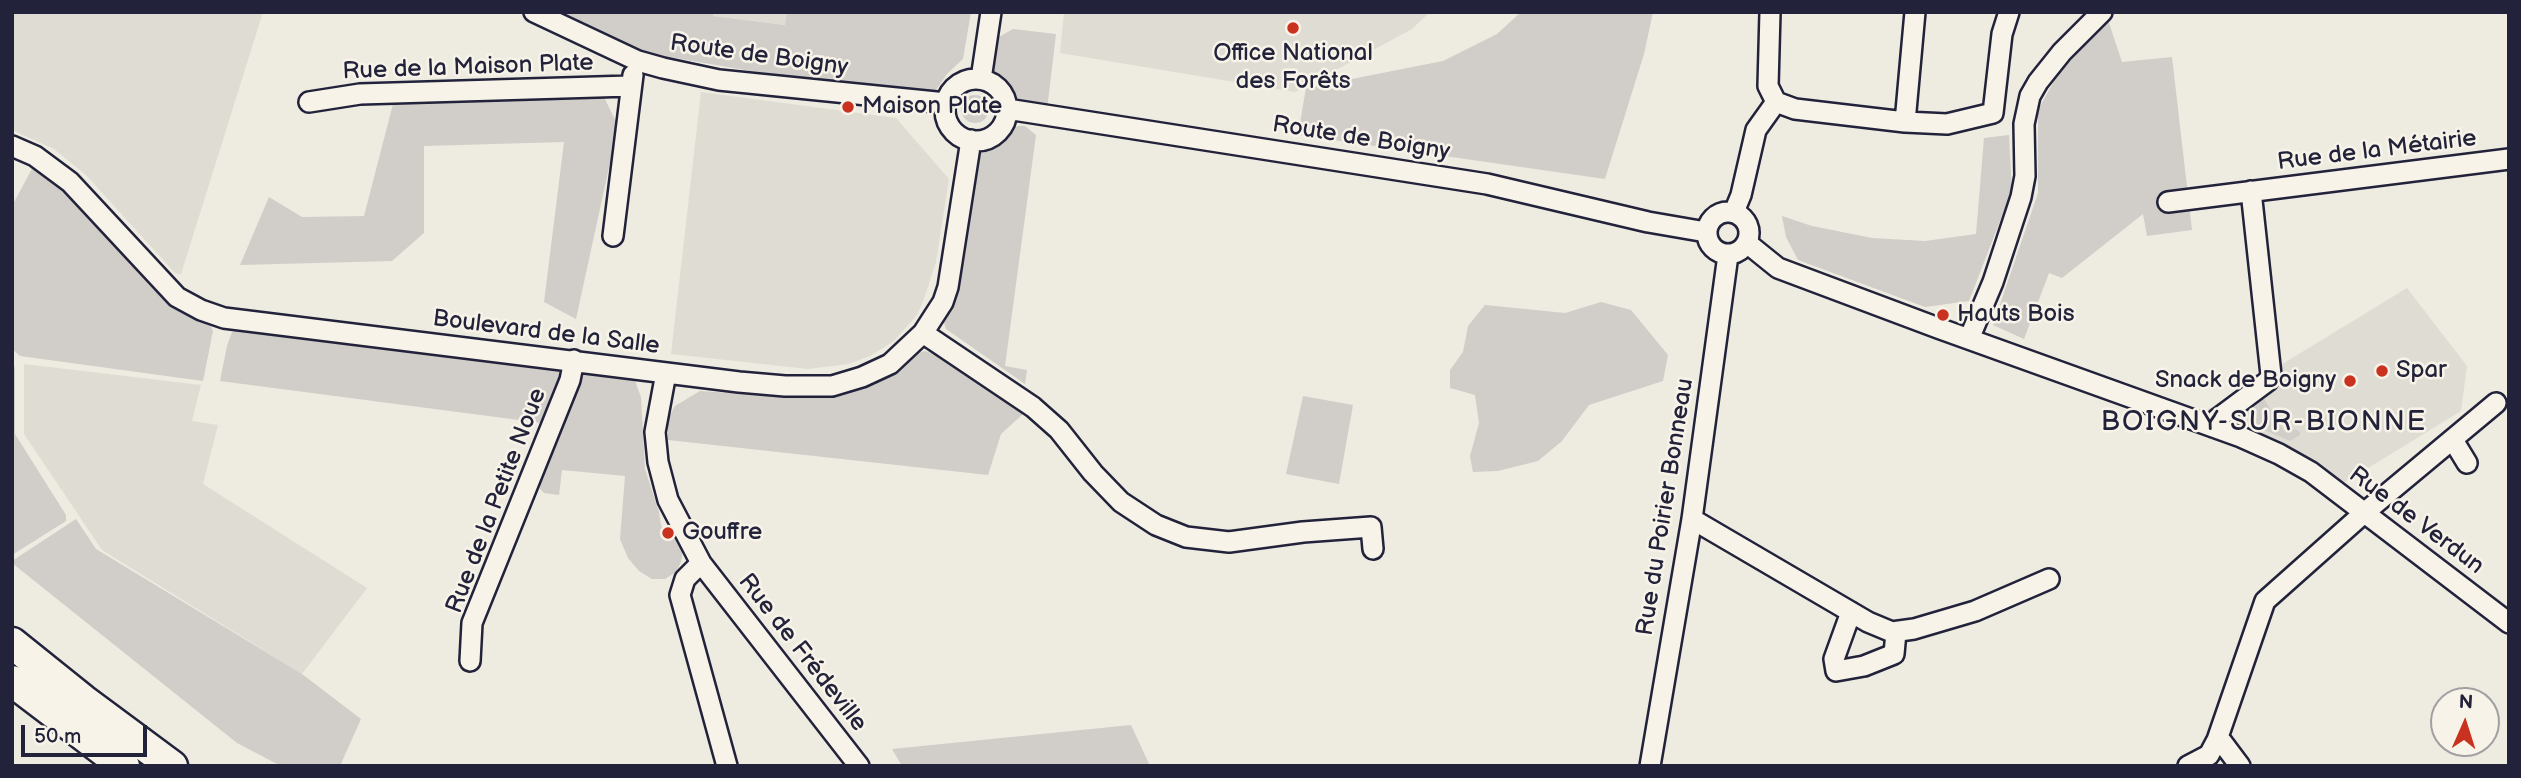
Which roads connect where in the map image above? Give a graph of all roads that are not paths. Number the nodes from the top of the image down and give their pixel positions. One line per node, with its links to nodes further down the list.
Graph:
1 (534, 12): 7 (street, Route de Boigny)
2 (991, 12): 8 (street)
3 (1770, 12): 11 (street)
4 (1916, 12): 14 (street)
5 (2009, 12): 14 (street)
6 (2102, 12): 26 (street)
7 (638, 61): 9 (street); 12 (street, Route de Boigny)
8 (981, 79): 12 (street); 13 (street)
9 (630, 86): 10 (street, Rue de la Maison Plate); 22 (street)
10 (309, 102)
11 (1776, 102): 14 (street); 20 (street)
12 (946, 103): 15 (street)
13 (1007, 109): 15 (street); 21 (street, Route de Boigny)
14 (1905, 122)
15 (971, 140): 25 (street, Boulevard de la Salle)
16 (12, 146): 27 (street, Boulevard de la Salle)
17 (2509, 159): 18 (street, Rue de la Métairie)
18 (2251, 191): 19 (street, Rue de la Métairie); 30 (street, Rue de la Métairie)
19 (2168, 201)
20 (1734, 212): 21 (street); 23 (street)
21 (1706, 232): 24 (street)
22 (613, 236)
23 (1747, 243): 24 (street); 26 (street, Rue de Verdun)
24 (1728, 255): 34 (street, Rue du Poirier Bonneau)
25 (923, 333): 28 (street, Boulevard de la Salle); 35 (street)
26 (1969, 339): 30 (street, Rue de Verdun)
27 (573, 360): 28 (street, Boulevard de la Salle); 42 (street, Rue de la Petite Noue)
28 (666, 373): 36 (street, Rue de Frédeville)
29 (2496, 403): 31 (street)
30 (2213, 427): 33 (street, Rue de Verdun)
31 (2453, 440): 32 (street); 33 (street)
32 (2467, 463)
33 (2364, 513): 39 (street, Rue de Verdun); 44 (street)
34 (1692, 519): 38 (street); 49 (street, Rue du Poirier Bonneau)
35 (1373, 549)
36 (701, 563): 47 (street); 48 (street, Rue de Frédeville)
37 (2049, 579): 40 (street)
38 (1851, 612): 40 (street); 40 (street)
39 (2509, 623)
40 (1896, 632)
41 (12, 643): 46 (highway)
42 (470, 661)
43 (13, 682): 45 (highway)
44 (2217, 740): 50 (street); 51 (street)
45 (124, 766)
46 (172, 766)
47 (727, 766)
48 (859, 766)
49 (1650, 766)
50 (2188, 766)
51 (2240, 766)

